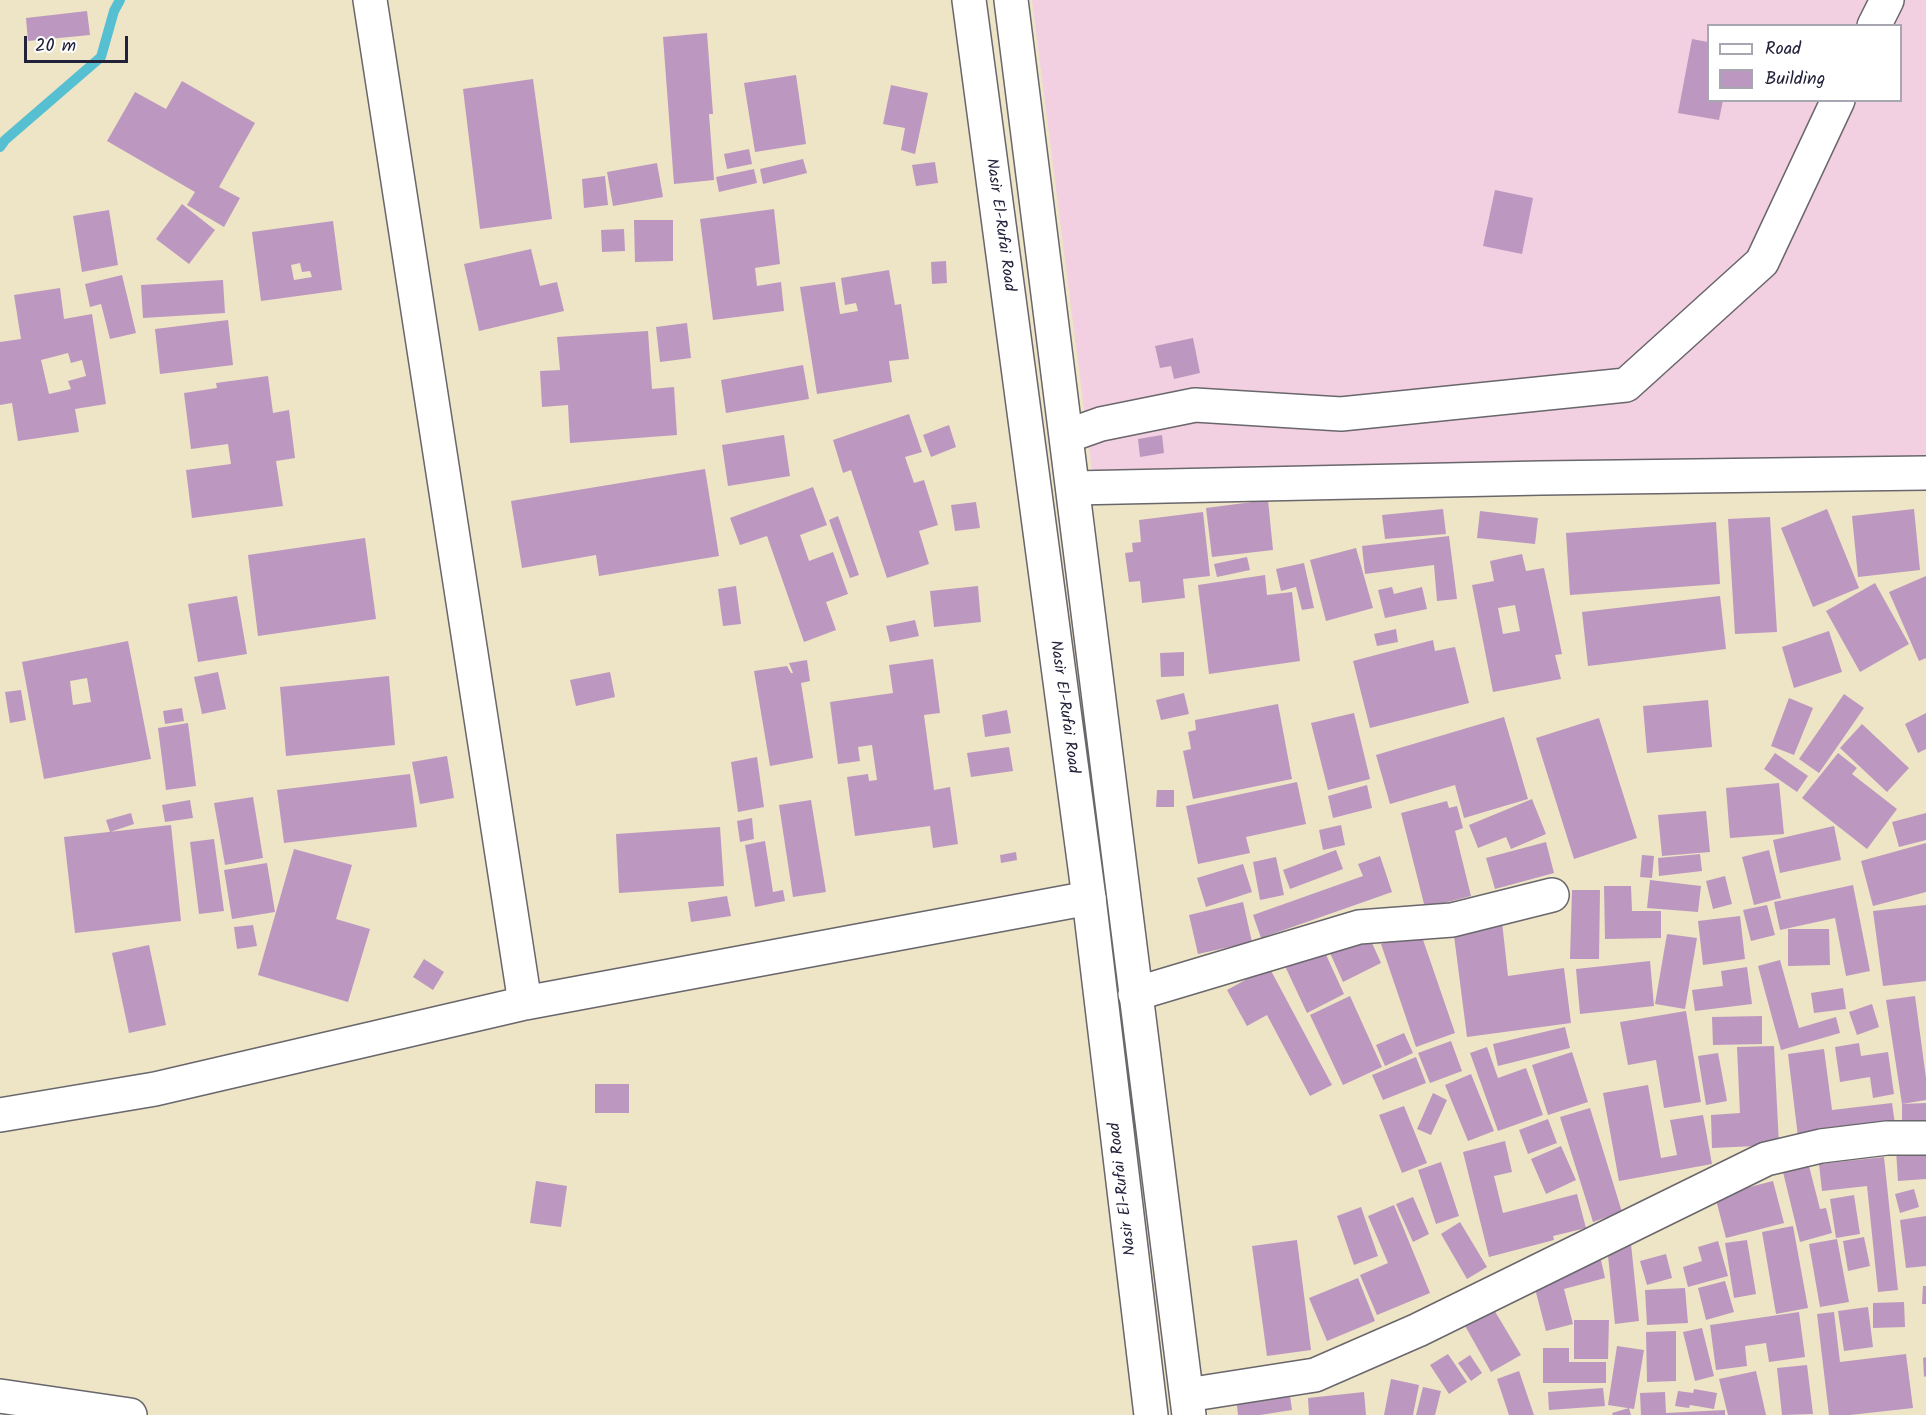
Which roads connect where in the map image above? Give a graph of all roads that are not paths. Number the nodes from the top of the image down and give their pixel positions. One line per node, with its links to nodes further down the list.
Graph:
1 (370, 0): 13 (street)
2 (969, 0): 11 (street, Nasir El-Rufai Road)
3 (1011, 0): 7 (street)
4 (1887, 0): 5 (street)
5 (1875, 24)
6 (1837, 102): 7 (street)
7 (1067, 436): 9 (street)
8 (1926, 473): 9 (street)
9 (1074, 488): 12 (street)
10 (1552, 895): 12 (street)
11 (1089, 898): 13 (street); 19 (street, Nasir El-Rufai Road)
12 (1135, 994): 17 (street)
13 (525, 1003): 14 (street)
14 (0, 1115)
15 (1926, 1138): 17 (street)
16 (0, 1396): 18 (street)
17 (1188, 1405)
18 (130, 1415)
19 (1151, 1415)

